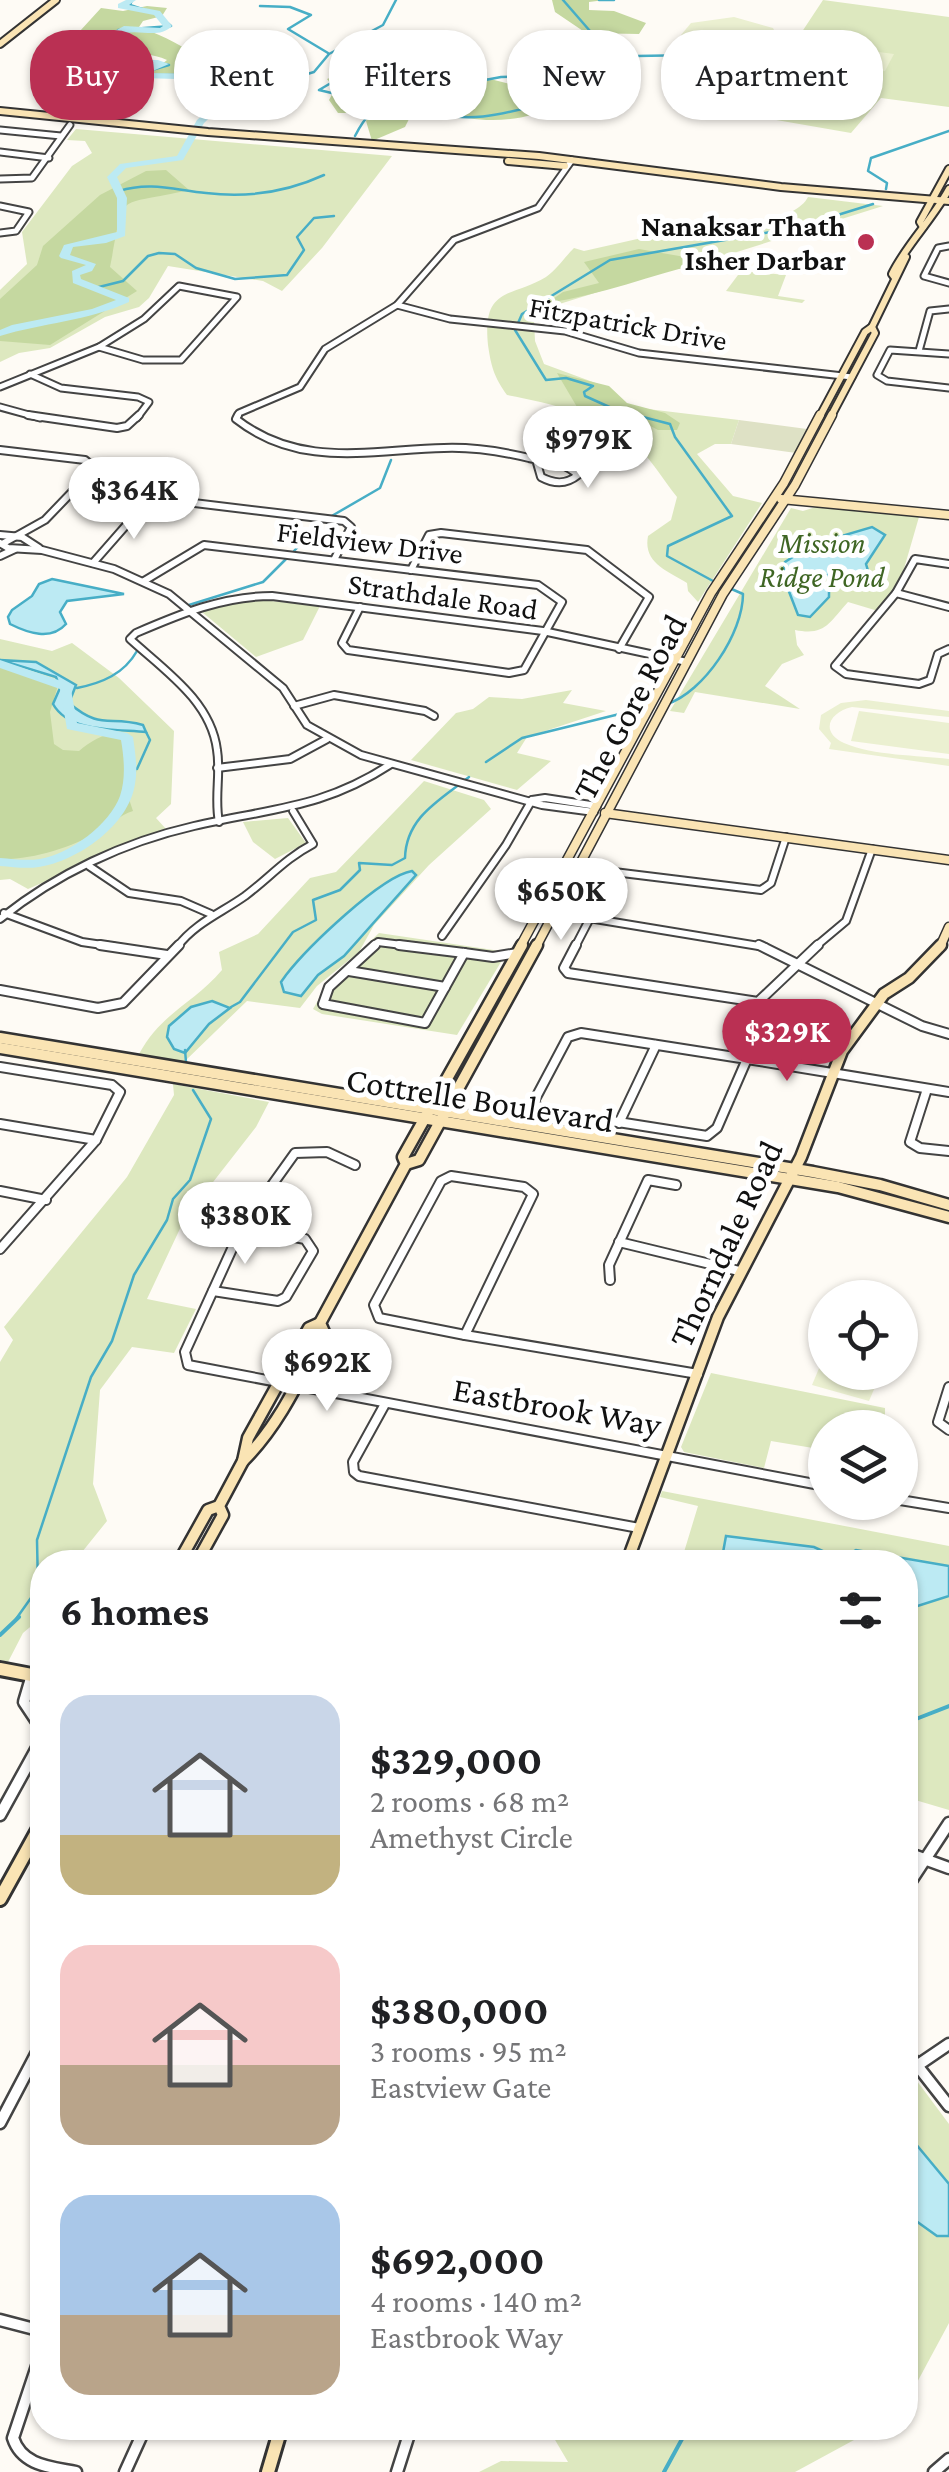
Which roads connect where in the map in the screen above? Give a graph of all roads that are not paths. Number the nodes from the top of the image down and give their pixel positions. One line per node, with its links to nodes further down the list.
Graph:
1 (56, 0): 2 (main road)
2 (0, 44)
3 (0, 114): 4 (main road); 5 (main road)
4 (70, 125): 5 (main road); 7 (street)
5 (132, 128): 10 (main road)
6 (0, 130): 7 (street)
7 (61, 136): 9 (street)
8 (0, 152): 9 (street)
9 (49, 158): 12 (street)
10 (570, 163): 14 (main road); 21 (street)
11 (949, 169): 14 (main road, The Gore Road)
12 (0, 179)
13 (949, 189): 15 (main road, The Gore Road)
14 (931, 202): 15 (main road); 17 (main road, The Gore Road)
15 (945, 203): 17 (main road, The Gore Road)
16 (0, 206): 18 (street)
17 (923, 227): 23 (main road, The Gore Road)
18 (0, 233)
19 (949, 246): 20 (street)
20 (949, 283)
21 (397, 304): 28 (street, Fitzpatrick Drive); 34 (street)
22 (949, 309): 25 (street)
23 (872, 327): 28 (main road, The Gore Road); 29 (main road, The Gore Road)
24 (99, 347): 24 (street); 27 (street)
25 (919, 351): 26 (street); 31 (street)
26 (949, 354)
27 (30, 374): 30 (street); 32 (street)
28 (841, 376): 29 (street, Fitzpatrick Drive); 36 (main road, The Gore Road)
29 (852, 378): 37 (main road, The Gore Road)
30 (0, 387)
31 (949, 388)
32 (0, 407)
33 (0, 450): 35 (street)
34 (537, 462): 34 (street)
35 (78, 488): 38 (street); 40 (street)
36 (776, 495): 37 (main road); 58 (main road, The Gore Road)
37 (788, 497): 39 (main road); 59 (main road, The Gore Road)
38 (150, 498): 46 (street); 47 (street)
39 (949, 514)
40 (33, 529): 41 (street); 42 (street)
41 (12, 536): 42 (street); 43 (street)
42 (27, 541): 44 (street); 45 (street)
43 (0, 546): 44 (street)
44 (16, 549): 45 (street)
45 (42, 550): 47 (street)
46 (334, 560): 49 (street, Fieldview Drive); 50 (street, Fieldview Drive)
47 (93, 564): 50 (street)
48 (949, 564): 51 (street)
49 (411, 570): 55 (street, Fieldview Drive); 56 (street)
50 (144, 580): 54 (street)
51 (896, 593): 53 (street); 57 (street)
52 (360, 607): 54 (street, Strathdale Road); 55 (street, Strathdale Road); 55 (street)
53 (949, 607)
54 (193, 611): 60 (street); 64 (street, Strathdale Road)
55 (543, 631): 56 (street, Strathdale Road)
56 (619, 649): 58 (street, Strathdale Road)
57 (949, 649)
58 (674, 660): 59 (street, Strathdale Road); 66 (main road, The Gore Road)
59 (687, 662): 67 (main road, The Gore Road)
60 (294, 706): 61 (street); 62 (street)
61 (434, 716)
62 (327, 739): 63 (street); 64 (street)
63 (391, 764): 65 (street); 68 (street)
64 (218, 768): 69 (street)
65 (532, 800): 66 (street); 80 (street)
66 (595, 809): 67 (main road); 74 (main road, The Gore Road)
67 (609, 811): 70 (main road); 75 (main road, The Gore Road)
68 (293, 812): 69 (street); 76 (street)
69 (219, 822): 73 (street)
70 (786, 836): 71 (main road); 78 (street)
71 (872, 848): 72 (main road); 85 (street)
72 (949, 860)
73 (89, 866): 76 (street); 77 (street)
74 (555, 885): 75 (main road); 81 (main road, The Gore Road)
75 (569, 888): 88 (main road, The Gore Road)
76 (211, 914): 83 (street)
77 (2, 915): 83 (street)
78 (589, 918): 85 (street); 85 (street)
79 (949, 927): 91 (main road, Thorndale Road)
80 (442, 936)
81 (518, 953): 84 (street); 87 (main road, The Gore Road)
82 (464, 954): 84 (street); 86 (street); 89 (street)
83 (167, 955): 90 (street)
84 (492, 957): 87 (street)
85 (798, 962): 91 (street)
86 (349, 971): 89 (street); 89 (street)
87 (507, 971): 88 (main road); 102 (main road, The Gore Road)
88 (522, 974): 103 (main road, The Gore Road)
89 (445, 987)
90 (0, 990)
91 (877, 1003): 92 (street); 99 (main road, Thorndale Road)
92 (949, 1034)
93 (0, 1038): 98 (main road, Cottrelle Boulevard)
94 (656, 1045): 96 (street); 104 (street); 104 (street)
95 (0, 1048): 98 (main road, Cottrelle Boulevard)
96 (748, 1059): 99 (street); 104 (street)
97 (0, 1067): 106 (street)
98 (165, 1071): 102 (main road, Cottrelle Boulevard)
99 (833, 1073): 100 (street); 110 (main road, Thorndale Road)
100 (926, 1089): 101 (street); 107 (street)
101 (949, 1092)
102 (428, 1114): 103 (main road, Cottrelle Boulevard); 108 (main road, The Gore Road)
103 (443, 1117): 108 (main road, The Gore Road); 110 (main road, Cottrelle Boulevard)
104 (619, 1123)
105 (0, 1124): 106 (street)
106 (96, 1140): 113 (street)
107 (949, 1151)
108 (406, 1164): 122 (main road, The Gore Road)
109 (356, 1165): 116 (street)
110 (791, 1173): 114 (main road, Cottrelle Boulevard); 115 (main road, Cottrelle Boulevard); 119 (main road, Thorndale Road)
111 (676, 1186): 117 (street)
112 (0, 1191): 113 (street)
113 (46, 1200): 118 (street)
114 (949, 1206)
115 (949, 1217)
116 (242, 1227): 121 (street); 121 (street)
117 (619, 1242): 119 (street); 120 (street)
118 (0, 1249)
119 (739, 1271): 124 (main road, Thorndale Road)
120 (610, 1280)
121 (214, 1291): 125 (street, Eastbrook Way)
122 (320, 1323): 125 (main road, The Gore Road); 126 (main road, The Gore Road)
123 (465, 1335): 123 (street); 124 (street)
124 (698, 1374): 130 (main road, Thorndale Road)
125 (278, 1384): 126 (street, Eastbrook Way); 131 (main road, The Gore Road)
126 (294, 1387): 128 (street, Eastbrook Way); 131 (main road, The Gore Road)
127 (949, 1387): 129 (street)
128 (385, 1404): 130 (street, Eastbrook Way); 136 (street)
129 (949, 1430)
130 (666, 1455): 132 (street, Eastbrook Way); 136 (main road, Thorndale Road)
131 (243, 1461): 134 (main road, The Gore Road)
132 (808, 1483)
133 (918, 1503): 135 (street)
134 (219, 1506): 137 (main road, The Gore Road); 138 (main road, The Gore Road)
135 (949, 1508)
136 (639, 1528): 139 (main road, Thorndale Road)
137 (186, 1550)
138 (204, 1550)
139 (631, 1550)
140 (3, 1670): 141 (main road)
141 (30, 1675)
142 (30, 1762): 143 (street)
143 (0, 1816)
144 (949, 1823): 147 (street)
145 (30, 1845): 150 (main road)
146 (918, 1856): 147 (street)
147 (924, 1858): 148 (street); 149 (street)
148 (918, 1868)
149 (949, 1868)
150 (0, 1899)
151 (949, 2044): 152 (street)
152 (918, 2065): 154 (street)
153 (30, 2066): 155 (street)
154 (949, 2106)
155 (0, 2123)
156 (0, 2320): 157 (street)
157 (30, 2328)
158 (30, 2387): 163 (street)
159 (139, 2440): 164 (street)
160 (278, 2440): 165 (main road)
161 (407, 2440): 166 (street)
162 (949, 2458): 167 (street)
163 (76, 2472)
164 (125, 2472)
165 (268, 2472)
166 (398, 2472)
167 (934, 2472)

